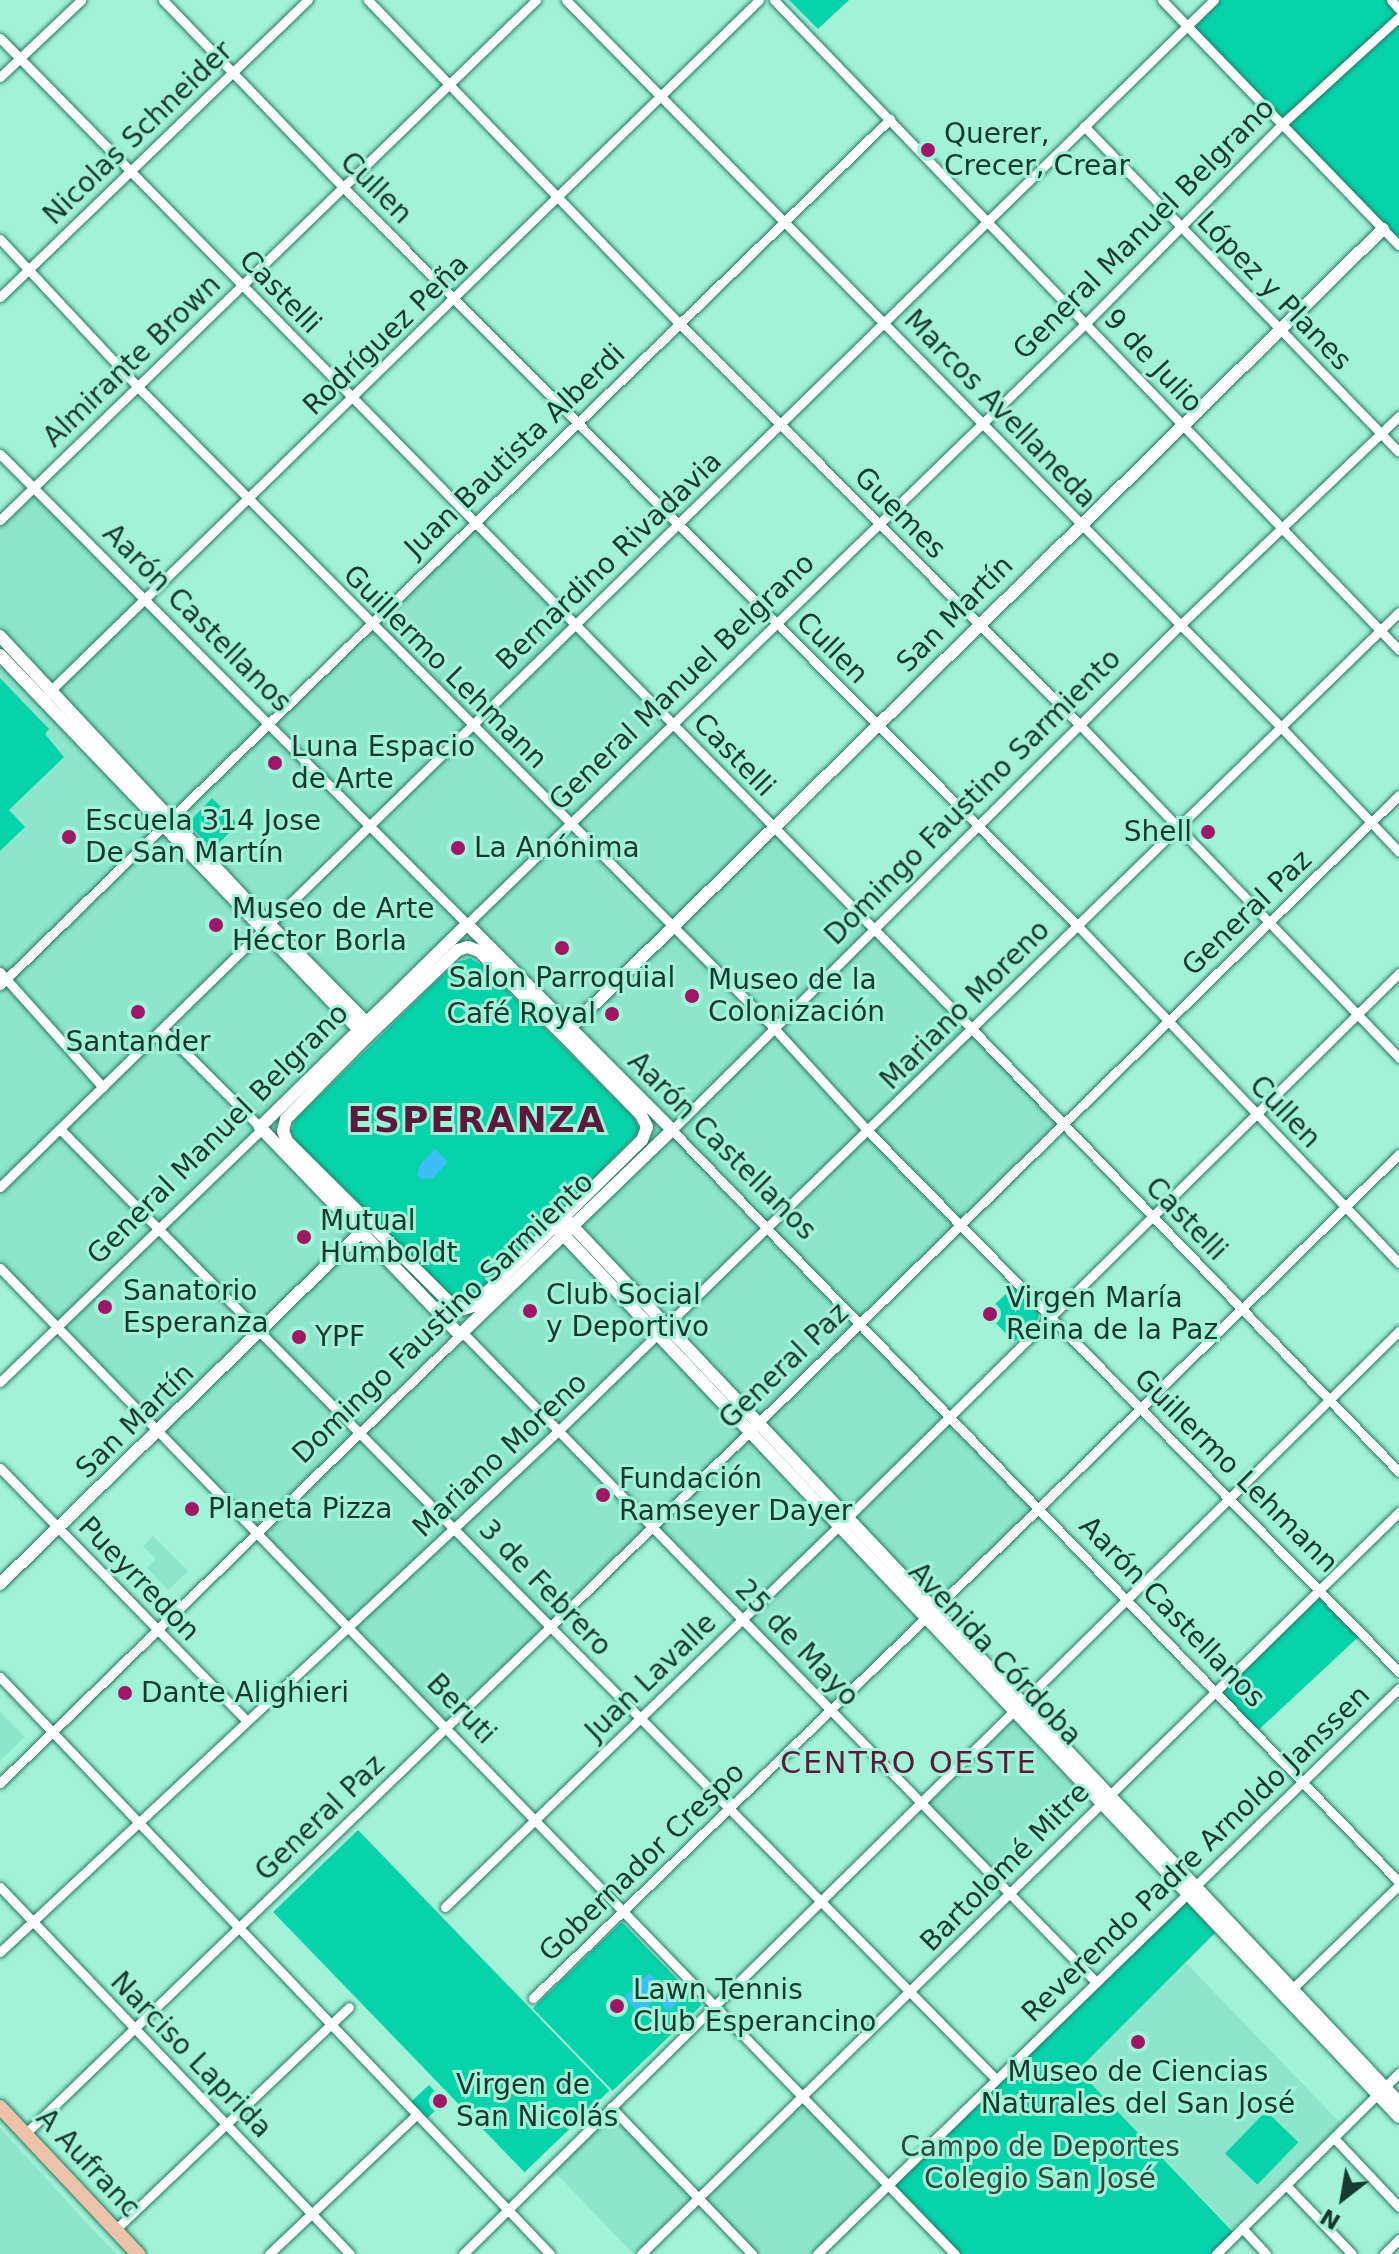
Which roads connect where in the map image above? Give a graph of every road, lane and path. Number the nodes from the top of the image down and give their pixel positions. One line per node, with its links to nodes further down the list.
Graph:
1 (81, 0): 16 (street)
2 (163, 0): 17 (street, Cullen)
3 (308, 0): 17 (street, Nicolas Schneider)
4 (368, 0): 19 (street, Guemes)
5 (536, 0): 19 (street, Almirante Brown)
6 (566, 0): 20 (street, Marcos Avellaneda)
7 (759, 0): 20 (street, Rodríguez Peña)
8 (774, 0): 21 (street, 9 de Julio)
9 (1162, 0): 14 (street)
10 (1214, 0): 14 (street, Bernardino Rivadavia)
11 (1391, 0): 12 (street)
12 (1399, 9)
13 (1399, 17): 22 (street, General Manuel Belgrano)
14 (1187, 26): 22 (street); 23 (street, Bernardino Rivadavia)
15 (0, 38): 16 (street, Castelli)
16 (20, 58): 18 (street); 24 (street, Castelli)
17 (232, 72): 24 (street, Nicolas Schneider); 25 (street, Cullen)
18 (0, 77)
19 (449, 85): 25 (street, Almirante Brown); 26 (street, Guemes)
20 (660, 96): 26 (street, Rodríguez Peña); 28 (street, Marcos Avellaneda)
21 (890, 119): 27 (street, 9 de Julio); 28 (street, Juan Bautista Alberdi)
22 (1282, 124): 29 (street, General Manuel Belgrano); 30 (street)
23 (1084, 126): 27 (street, Bernardino Rivadavia); 29 (street, López y Planes)
24 (130, 171): 33 (street, Nicolas Schneider); 34 (street, Castelli)
25 (343, 187): 34 (street, Almirante Brown); 36 (street, Cullen)
26 (557, 197): 36 (street, Rodríguez Peña); 39 (street, Guemes)
27 (989, 220): 37 (street, Bernardino Rivadavia); 38 (street, 9 de Julio)
28 (785, 222): 37 (street, Marcos Avellaneda); 39 (street, Juan Bautista Alberdi)
29 (1181, 226): 38 (street, General Manuel Belgrano); 40 (street, López y Planes)
30 (1383, 229): 32 (street); 40 (main road, San Martín)
31 (0, 239): 33 (street, Guillermo Lehmann)
32 (1399, 245)
33 (28, 270): 35 (street, Nicolas Schneider); 41 (street, Guillermo Lehmann)
34 (242, 285): 41 (street, Almirante Brown); 42 (street, Castelli)
35 (0, 297)
36 (454, 299): 42 (street, Rodríguez Peña); 44 (street, Cullen)
37 (884, 321): 45 (street, Marcos Avellaneda); 46 (street, Bernardino Rivadavia)
38 (1087, 322): 45 (street, General Manuel Belgrano); 47 (street, 9 de Julio)
39 (679, 323): 44 (street, Juan Bautista Alberdi); 46 (street, Guemes)
40 (1280, 329): 47 (main road, San Martín); 48 (street, López y Planes)
41 (137, 386): 51 (street, Almirante Brown); 52 (street, Guillermo Lehmann)
42 (353, 398): 52 (street, Rodríguez Peña); 54 (street, Castelli)
43 (1399, 416): 48 (street, Domingo Faustino Sarmiento)
44 (576, 422): 54 (street, Juan Bautista Alberdi); 55 (street, Cullen)
45 (984, 423): 56 (street, General Manuel Belgrano); 57 (street, Marcos Avellaneda)
46 (780, 424): 55 (street, Bernardino Rivadavia); 56 (street, Guemes)
47 (1181, 425): 57 (main road, San Martín); 58 (street, 9 de Julio)
48 (1381, 434): 49 (street, López y Planes); 58 (street, Domingo Faustino Sarmiento)
49 (1399, 452)
50 (0, 454): 51 (street, Aarón Castellanos)
51 (34, 488): 53 (street, Almirante Brown); 59 (street, Aarón Castellanos)
52 (249, 500): 59 (street, Rodríguez Peña); 61 (street, Guillermo Lehmann)
53 (0, 520)
54 (474, 521): 61 (street, Juan Bautista Alberdi); 64 (street, Castelli)
55 (678, 524): 62 (street, Cullen); 64 (street, Bernardino Rivadavia)
56 (879, 524): 62 (street, General Manuel Belgrano); 63 (street, Guemes)
57 (1081, 524): 63 (main road, San Martín); 65 (street, Marcos Avellaneda)
58 (1281, 529): 65 (street, Domingo Faustino Sarmiento); 66 (street, 9 de Julio)
59 (146, 600): 70 (street, Rodríguez Peña); 72 (street, Aarón Castellanos)
60 (1399, 612): 66 (street, Mariano Moreno)
61 (370, 623): 72 (street, Juan Bautista Alberdi); 75 (street, Guillermo Lehmann)
62 (776, 623): 73 (street, General Manuel Belgrano); 74 (street, Cullen)
63 (979, 624): 74 (main road, San Martín); 76 (street, Guemes)
64 (575, 625): 73 (street, Castelli); 75 (street, Bernardino Rivadavia)
65 (1180, 625): 76 (street, Domingo Faustino Sarmiento); 77 (street, Marcos Avellaneda)
66 (1380, 631): 68 (street, 9 de Julio); 77 (street, Mariano Moreno)
67 (0, 636): 70 (main road)
68 (1399, 650)
69 (0, 655): 71 (main road)
70 (52, 690): 71 (street, Rodríguez Peña); 79 (main road)
71 (41, 698): 79 (main road)
72 (268, 723): 79 (street, Juan Bautista Alberdi); 82 (street, Aarón Castellanos)
73 (673, 724): 81 (street, General Manuel Belgrano); 84 (street, Castelli)
74 (877, 724): 83 (street, Cullen); 84 (main road, San Martín)
75 (471, 726): 81 (street, Guillermo Lehmann); 82 (street, Bernardino Rivadavia)
76 (1081, 726): 83 (street, Domingo Faustino Sarmiento); 85 (street, Guemes)
77 (1280, 726): 80 (street, Marcos Avellaneda); 85 (street, Mariano Moreno)
78 (1399, 795): 80 (street, General Paz)
79 (166, 821): 91 (main road); 95 (street, Juan Bautista Alberdi)
80 (1371, 823): 86 (street, Marcos Avellaneda); 87 (street, General Paz)
81 (569, 824): 88 (street, General Manuel Belgrano); 90 (street, Guillermo Lehmann)
82 (370, 826): 88 (street, Aarón Castellanos); 91 (street, Bernardino Rivadavia)
83 (979, 826): 89 (street, Cullen); 92 (street, Domingo Faustino Sarmiento)
84 (773, 827): 90 (main road, San Martín); 92 (street, Castelli)
85 (1178, 827): 87 (street, Guemes); 89 (street, Mariano Moreno)
86 (1399, 852)
87 (1270, 922): 96 (street, Guemes); 97 (street, General Paz)
88 (467, 924): 101 (main road, General Manuel Belgrano); 102 (main road, Aarón Castellanos)
89 (1077, 925): 97 (street, Cullen); 100 (street, Mariano Moreno)
90 (672, 926): 98 (street, Guillermo Lehmann); 102 (main road, San Martín)
91 (265, 928): 99 (street, Bernardino Rivadavia); 101 (main road)
92 (874, 929): 98 (street, Domingo Faustino Sarmiento); 100 (street, Castelli)
93 (479, 951): 101 (main road, General Manuel Belgrano); 102 (main road, Aarón Castellanos)
94 (1399, 973): 96 (street, Juan Lavalle)
95 (2, 978): 104 (street)
96 (1357, 1014): 103 (street, Guemes); 105 (street, Juan Lavalle)
97 (1169, 1021): 105 (street, Cullen); 107 (street, General Paz)
98 (774, 1028): 110 (street, Domingo Faustino Sarmiento); 111 (street, Guillermo Lehmann)
99 (162, 1029): 104 (street, Bernardino Rivadavia); 109 (street, 25 de Mayo)
100 (972, 1029): 107 (street, Castelli); 111 (street, Mariano Moreno)
101 (366, 1030): 106 (main road, General Manuel Belgrano); 109 (main road, General Manuel Belgrano)
102 (567, 1031): 110 (main road, Aarón Castellanos); 112 (main road, Aarón Castellanos)
103 (1399, 1058)
104 (103, 1087): 108 (street, Bernardino Rivadavia)
105 (1257, 1113): 115 (street, Cullen); 116 (street, Juan Lavalle)
106 (284, 1124): 121 (main road, 25 de Mayo)
107 (1064, 1124): 116 (street, Castelli); 118 (street, General Paz)
108 (60, 1129): 114 (street, Bernardino Rivadavia); 120 (street, 3 de Febrero)
109 (260, 1129): 120 (street, General Manuel Belgrano); 121 (main road, 25 de Mayo)
110 (672, 1130): 119 (street, Aarón Castellanos); 122 (main road, Domingo Faustino Sarmiento)
111 (868, 1131): 118 (street, Guillermo Lehmann); 119 (street, Mariano Moreno)
112 (642, 1140): 117 (main road, Domingo Faustino Sarmiento)
113 (1399, 1154): 115 (street, Gobernador Crespo)
114 (0, 1187)
115 (1345, 1206): 123 (street, Cullen); 126 (street, Gobernador Crespo)
116 (1152, 1216): 126 (street, Castelli); 127 (street, Juan Lavalle)
117 (559, 1222): 122 (main road, Avenida Córdoba); 125 (main road, Domingo Faustino Sarmiento)
118 (961, 1225): 127 (street, Guillermo Lehmann); 128 (street, General Paz)
119 (769, 1227): 128 (street, Aarón Castellanos); 130 (street, Mariano Moreno)
120 (157, 1228): 129 (street, General Manuel Belgrano); 132 (street, 3 de Febrero)
121 (365, 1229): 125 (main road, 25 de Mayo); 132 (main road, San Martín); 133 (main road, 25 de Mayo)
122 (569, 1232): 130 (main road, Avenida Córdoba); 133 (main road, Domingo Faustino Sarmiento)
123 (1399, 1263)
124 (0, 1268): 129 (street, Beruti)
125 (452, 1305)
126 (1242, 1309): 135 (street, Castelli); 136 (street, Gobernador Crespo)
127 (1051, 1316): 136 (street, Guillermo Lehmann); 137 (street, Juan Lavalle)
128 (861, 1323): 137 (street, Aarón Castellanos); 138 (street, General Paz)
129 (56, 1327): 134 (street, General Manuel Belgrano); 140 (street, Beruti)
130 (662, 1331): 138 (main road, Avenida Córdoba); 141 (street, Mariano Moreno)
131 (1399, 1331): 135 (street)
132 (260, 1333): 139 (street, 3 de Febrero); 140 (main road, San Martín)
133 (462, 1335): 139 (street, Domingo Faustino Sarmiento); 141 (street, 25 de Mayo)
134 (0, 1382)
135 (1329, 1399): 143 (street, Castelli); 144 (street)
136 (1142, 1407): 144 (street, Guillermo Lehmann); 145 (street, Gobernador Crespo)
137 (950, 1416): 145 (street, Aarón Castellanos); 147 (street, Juan Lavalle)
138 (754, 1426): 147 (main road, Avenida Córdoba); 150 (street, General Paz)
139 (360, 1431): 148 (street, 3 de Febrero); 151 (street, Domingo Faustino Sarmiento)
140 (159, 1432): 149 (main road, San Martín); 151 (street, Beruti)
141 (557, 1432): 148 (street, Mariano Moreno); 150 (street, 25 de Mayo)
142 (0, 1468): 149 (street, Pueyrredon)
143 (1399, 1472)
144 (1230, 1497): 153 (street, Guillermo Lehmann); 154 (street)
145 (1039, 1508): 154 (street, Aarón Castellanos); 155 (street, Gobernador Crespo)
146 (1399, 1512): 153 (street, Bartolomé Mitre)
147 (844, 1521): 155 (main road, Avenida Córdoba); 156 (street, Juan Lavalle)
148 (456, 1527): 157 (street, Mariano Moreno); 158 (street, 3 de Febrero)
149 (59, 1528): 152 (main road, San Martín); 159 (street, Pueyrredon)
150 (651, 1528): 156 (street, 25 de Mayo); 158 (street, General Paz)
151 (255, 1532): 157 (street, Beruti); 159 (street, Domingo Faustino Sarmiento)
152 (0, 1584)
153 (1321, 1589): 160 (street, Guillermo Lehmann); 163 (street, Bartolomé Mitre)
154 (1127, 1599): 163 (street, Aarón Castellanos); 164 (street)
155 (931, 1614): 164 (main road, Avenida Córdoba); 165 (street, Gobernador Crespo)
156 (741, 1620): 165 (street, 25 de Mayo); 166 (street, Juan Lavalle)
157 (350, 1626): 167 (street, Mariano Moreno); 168 (street, Beruti)
158 (551, 1626): 166 (street, 3 de Febrero); 168 (street, General Paz)
159 (157, 1629): 167 (street, Pueyrredon); 169 (street, Domingo Faustino Sarmiento)
160 (1399, 1672)
161 (0, 1677): 169 (street)
162 (1399, 1688): 170 (street, Reverendo Padre Arnoldo Janssen)
163 (1216, 1692): 170 (street, Aarón Castellanos); 172 (street, Bartolomé Mitre)
164 (1018, 1706): 172 (main road, Avenida Córdoba); 173 (street)
165 (831, 1712): 173 (street, 25 de Mayo); 174 (street, Gobernador Crespo)
166 (641, 1718): 174 (street, 3 de Febrero); 175 (street, Juan Lavalle)
167 (246, 1720): 176 (street, Mariano Moreno)
168 (446, 1725): 175 (street, Beruti); 185 (street, General Paz)
169 (53, 1731): 171 (street, Domingo Faustino Sarmiento); 176 (street)
170 (1302, 1782): 177 (street, Aarón Castellanos); 179 (street, Reverendo Padre Arnoldo Janssen)
171 (0, 1783)
172 (1105, 1799): 179 (main road, Avenida Córdoba); 180 (street, Bartolomé Mitre)
173 (920, 1803): 180 (street, 25 de Mayo); 181 (street)
174 (730, 1808): 181 (street, 3 de Febrero); 183 (street, Gobernador Crespo)
175 (537, 1819): 182 (street, Juan Lavalle); 183 (street, Beruti)
176 (140, 1822): 184 (street, Mariano Moreno); 185 (street)
177 (1399, 1884): 188 (street)
178 (0, 1887): 184 (street, Narciso Laprida)
179 (1191, 1890): 187 (street, Reverendo Padre Arnoldo Janssen); 188 (main road, Avenida Córdoba); 197 (main road, Avenida Córdoba)
180 (1010, 1894): 187 (street, 25 de Mayo); 189 (street, Bartolomé Mitre)
181 (821, 1901): 189 (street, 3 de Febrero); 191 (street)
182 (445, 1907)
183 (624, 1910): 190 (street, Gobernador Crespo); 191 (street, Beruti)
184 (33, 1921): 186 (street, Mariano Moreno); 194 (street, Narciso Laprida)
185 (240, 1927): 193 (street); 194 (street, General Paz)
186 (0, 1952)
187 (1096, 1982): 196 (street, Reverendo Padre Arnoldo Janssen)
188 (1292, 1989): 197 (main road, Avenida Córdoba)
189 (910, 1992): 196 (street, 3 de Febrero); 198 (street, Bartolomé Mitre)
190 (533, 1998)
191 (716, 2004): 198 (street, Beruti); 201 (street)
192 (349, 2007): 193 (street)
193 (330, 2024): 202 (street); 204 (street)
194 (133, 2027): 204 (street, Narciso Laprida); 205 (street, General Paz)
195 (1399, 2073): 197 (street)
196 (996, 2079): 207 (street, Reverendo Padre Arnoldo Janssen)
197 (1381, 2091): 199 (main road, Avenida Córdoba); 203 (main road, Avenida Córdoba); 206 (street)
198 (804, 2096): 207 (street, Beruti); 209 (street, Bartolomé Mitre)
199 (1399, 2102)
200 (0, 2107): 205 (main road, A Aufranc)
201 (611, 2107): 209 (street); 211 (street)
202 (416, 2115): 211 (street); 212 (street)
203 (1399, 2117)
204 (227, 2125): 212 (street, Narciso Laprida); 214 (street)
205 (25, 2134): 214 (main road, A Aufranc)
206 (1334, 2138): 208 (street); 210 (street)
207 (888, 2185): 223 (street, Reverendo Padre Arnoldo Janssen); 224 (street, Beruti)
208 (1286, 2185): 213 (street); 227 (street)
209 (699, 2198): 221 (street, Bartolomé Mitre); 222 (street)
210 (1399, 2207)
211 (509, 2210): 219 (street); 220 (street)
212 (312, 2214): 217 (street); 218 (street, Narciso Laprida)
213 (1242, 2228): 225 (street); 226 (street)
214 (115, 2230): 216 (main road, A Aufranc)
215 (1399, 2239): 228 (street)
216 (138, 2254)
217 (269, 2254)
218 (350, 2254)
219 (463, 2254)
220 (550, 2254)
221 (641, 2254)
222 (752, 2254)
223 (817, 2254)
224 (955, 2254)
225 (1216, 2254)
226 (1266, 2254)
227 (1352, 2254)
228 (1384, 2254)

